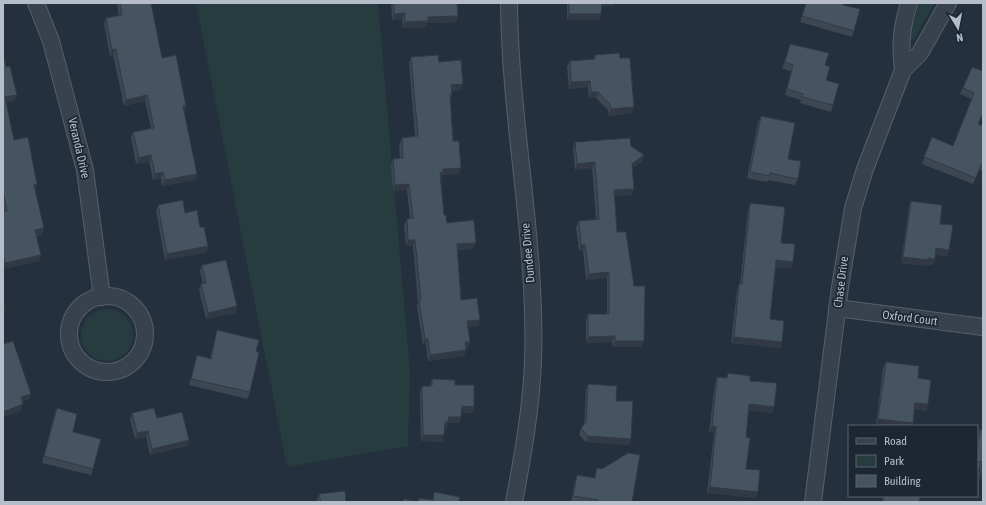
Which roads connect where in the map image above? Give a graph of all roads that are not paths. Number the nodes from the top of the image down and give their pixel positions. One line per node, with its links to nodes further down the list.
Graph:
1 (36, 3): 6 (street, Veranda Drive)
2 (509, 3): 9 (street, Dundee Drive)
3 (909, 3): 5 (street, Chase Drive)
4 (948, 3): 5 (street, Chase Drive)
5 (903, 70): 7 (street, Chase Drive)
6 (102, 297): 6 (street)
7 (837, 308): 8 (street, Oxford Court); 10 (street, Chase Drive)
8 (983, 327)
9 (514, 502)
10 (813, 502)

